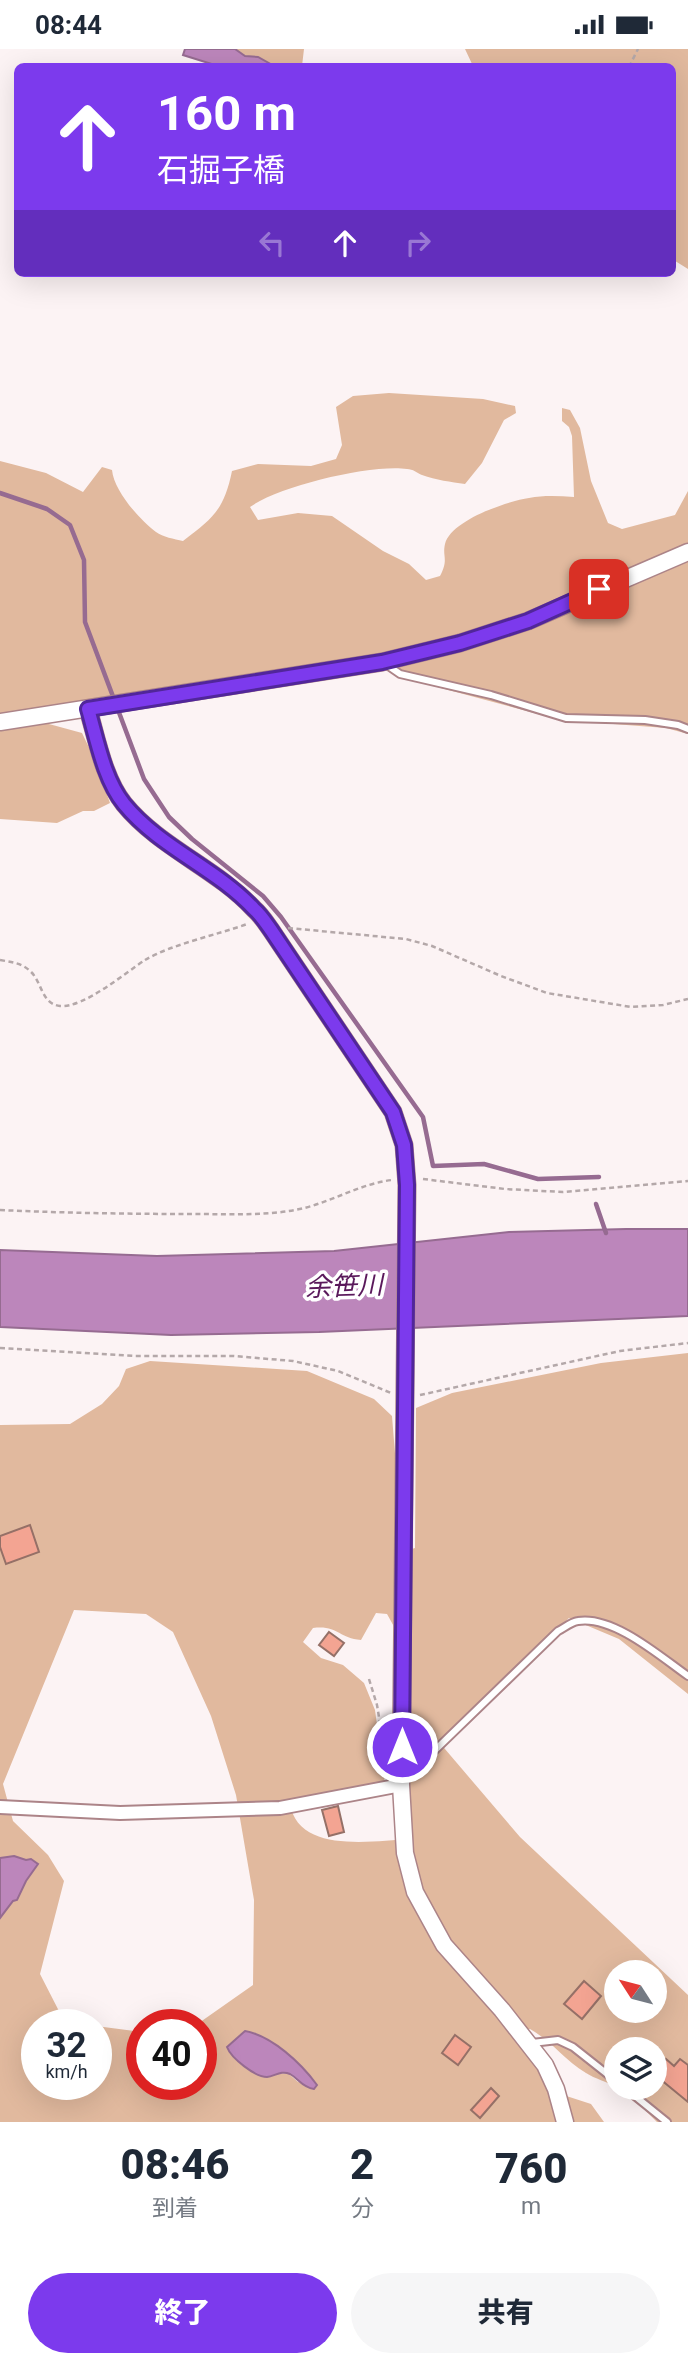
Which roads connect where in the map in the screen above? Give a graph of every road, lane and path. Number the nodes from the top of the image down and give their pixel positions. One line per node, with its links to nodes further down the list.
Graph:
1 (688, 552): 2 (street)
2 (382, 662): 3 (street); 5 (lane)
3 (88, 709): 4 (street); 6 (street)
4 (0, 722)
5 (688, 729)
6 (265, 922): 7 (path); 8 (path); 10 (street)
7 (0, 960)
8 (688, 999)
9 (688, 1181): 10 (path)
10 (407, 1182): 11 (path); 14 (street)
11 (0, 1210)
12 (688, 1343): 14 (path)
13 (0, 1348): 14 (path)
14 (405, 1399): 18 (street)
15 (688, 1676): 18 (lane)
16 (369, 1679): 17 (path)
17 (386, 1763)
18 (401, 1778): 19 (street); 20 (street)
19 (0, 1807)
20 (530, 2043): 21 (lane); 23 (street)
21 (604, 2072)
22 (640, 2100): 24 (lane)
23 (565, 2122)
24 (667, 2122)

